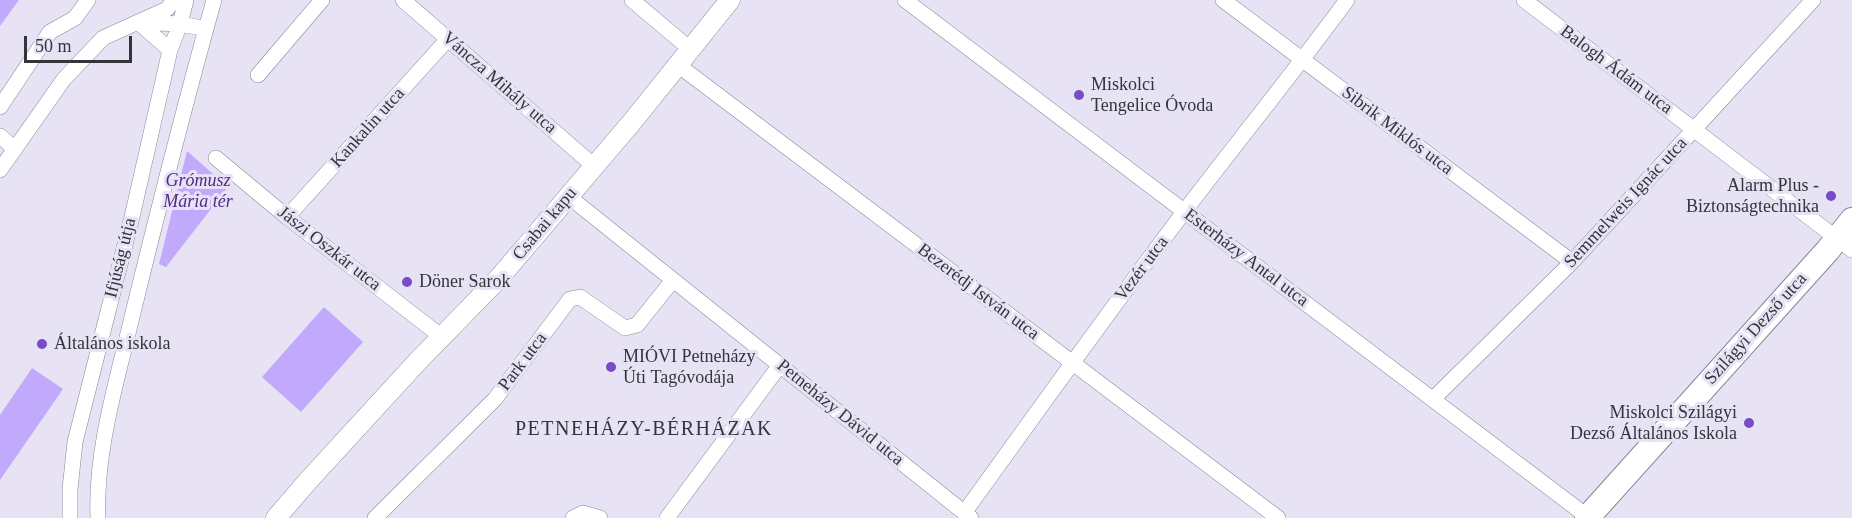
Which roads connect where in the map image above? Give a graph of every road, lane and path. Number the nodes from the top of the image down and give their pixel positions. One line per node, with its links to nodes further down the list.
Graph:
1 (88, 0): 25 (street)
2 (174, 0): 15 (street)
3 (186, 0): 16 (street, Ifjúság útja)
4 (209, 0): 17 (street)
5 (214, 0): 23 (street, Ifjúság útja)
6 (322, 0): 24 (street)
7 (403, 0): 18 (street, Váncza Mihály utca)
8 (632, 0): 19 (street)
9 (730, 0): 19 (street, Csabai kapu)
10 (905, 0): 33 (street, Esterházy Antal utca)
11 (1223, 0): 21 (street, Sibrik Miklós utca)
12 (1347, 0): 21 (street, Vezér utca)
13 (1524, 0): 26 (street, Balogh Ádám utca)
14 (1813, 0): 26 (street, Semmelweis Ignác utca)
15 (138, 22): 16 (street); 20 (street); 28 (street)
16 (180, 24): 17 (street); 20 (street, Ifjúság útja)
17 (202, 28): 23 (street)
18 (448, 39): 30 (street, Váncza Mihály utca); 34 (street, Kankalin utca)
19 (690, 49): 22 (street, Csabai kapu)
20 (170, 50): 45 (street, Ifjúság útja)
21 (1303, 60): 33 (street, Vezér utca); 37 (street, Sibrik Miklós utca)
22 (678, 64): 30 (street, Csabai kapu); 40 (street, Bezerédj István utca)
23 (194, 72): 46 (street, Ifjúság útja)
24 (258, 75)
25 (0, 107)
26 (1695, 130): 36 (street, Balogh Ádám utca); 37 (street, Semmelweis Ignác utca)
27 (0, 136): 28 (street)
28 (15, 148): 31 (street)
29 (216, 158): 34 (street, Jászi Oszkár utca)
30 (594, 166): 32 (street, Csabai kapu)
31 (0, 170)
32 (568, 196): 38 (street, Petneházy Dávid utca); 39 (street, Csabai kapu)
33 (1185, 212): 40 (street, Vezér utca); 42 (street, Esterházy Antal utca)
34 (288, 217): 39 (street, Jászi Oszkár utca)
35 (1852, 220): 36 (main road, Szilágyi Dezső utca)
36 (1844, 244): 44 (main road, Szilágyi Dezső utca)
37 (1572, 262): 42 (street, Semmelweis Ignác utca)
38 (673, 280): 41 (street, Petneházy Dávid utca); 48 (street, Park utca)
39 (442, 337): 47 (street, Csabai kapu)
40 (1072, 363): 43 (street, Vezér utca); 52 (street, Bezerédj István utca)
41 (780, 365): 43 (street, Petneházy Dávid utca); 51 (street)
42 (1433, 399): 44 (street, Esterházy Antal utca)
43 (967, 515)
44 (1587, 517)
45 (70, 518)
46 (98, 518)
47 (276, 518)
48 (375, 518)
49 (573, 518): 50 (street)
50 (600, 518)
51 (668, 518)
52 (1278, 518)

